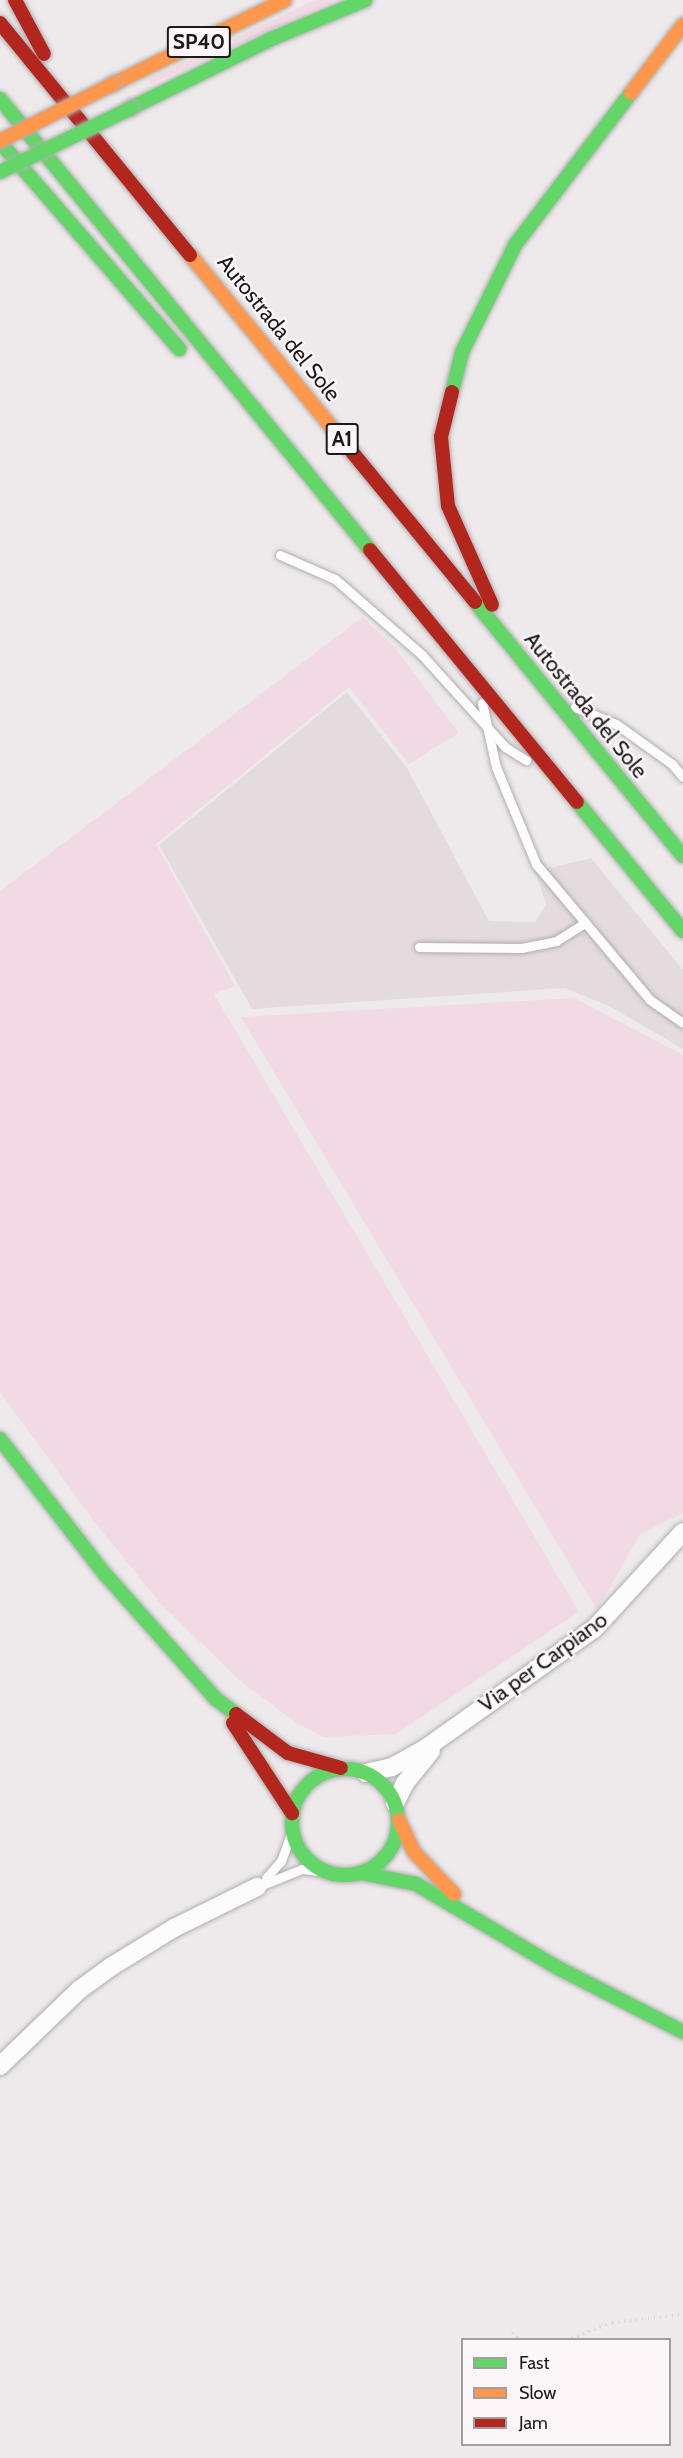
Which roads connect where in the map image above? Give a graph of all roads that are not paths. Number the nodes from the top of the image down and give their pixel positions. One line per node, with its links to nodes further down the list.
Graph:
1 (15, 0): 9 (main road)
2 (285, 0): 7 (main road, SP40, bridge)
3 (365, 0): 8 (main road, SP40, bridge)
4 (0, 23): 9 (main road, Autostrada del Sole / A1)
5 (683, 25): 14 (main road)
6 (0, 99): 13 (main road, A1)
7 (0, 142): 10 (main road)
8 (0, 172)
9 (184, 243): 14 (main road, Autostrada del Sole / A1)
10 (187, 358)
11 (236, 411): 13 (main road)
12 (280, 555): 17 (lane)
13 (375, 558): 15 (main road, A1)
14 (509, 645): 16 (main road, Autostrada del Sole / A1)
15 (481, 685): 17 (lane); 19 (main road, A1)
16 (553, 698): 18 (lane, A1); 20 (main road, Autostrada del Sole / A1)
17 (484, 725): 19 (lane); 21 (lane)
18 (683, 777)
19 (560, 781): 22 (main road, A1)
20 (683, 856)
21 (585, 923): 23 (lane); 24 (lane)
22 (683, 931)
23 (419, 946)
24 (683, 1023)
25 (0, 1439): 27 (main road)
26 (683, 1532): 28 (street, Via per Carpiano)
27 (216, 1699): 29 (main road); 32 (main road)
28 (446, 1734): 30 (street, Via per Carpiano); 31 (street, Via per Carpiano)
29 (341, 1768): 30 (main road); 32 (main road)
30 (366, 1773): 31 (main road)
31 (397, 1811): 35 (main road); 37 (main road)
32 (292, 1813): 33 (main road)
33 (292, 1831): 34 (main road); 36 (lane)
34 (325, 1872): 35 (main road); 36 (lane)
35 (361, 1873): 37 (main road)
36 (256, 1887): 39 (street)
37 (500, 1933): 38 (main road)
38 (683, 2032)
39 (0, 2066)

